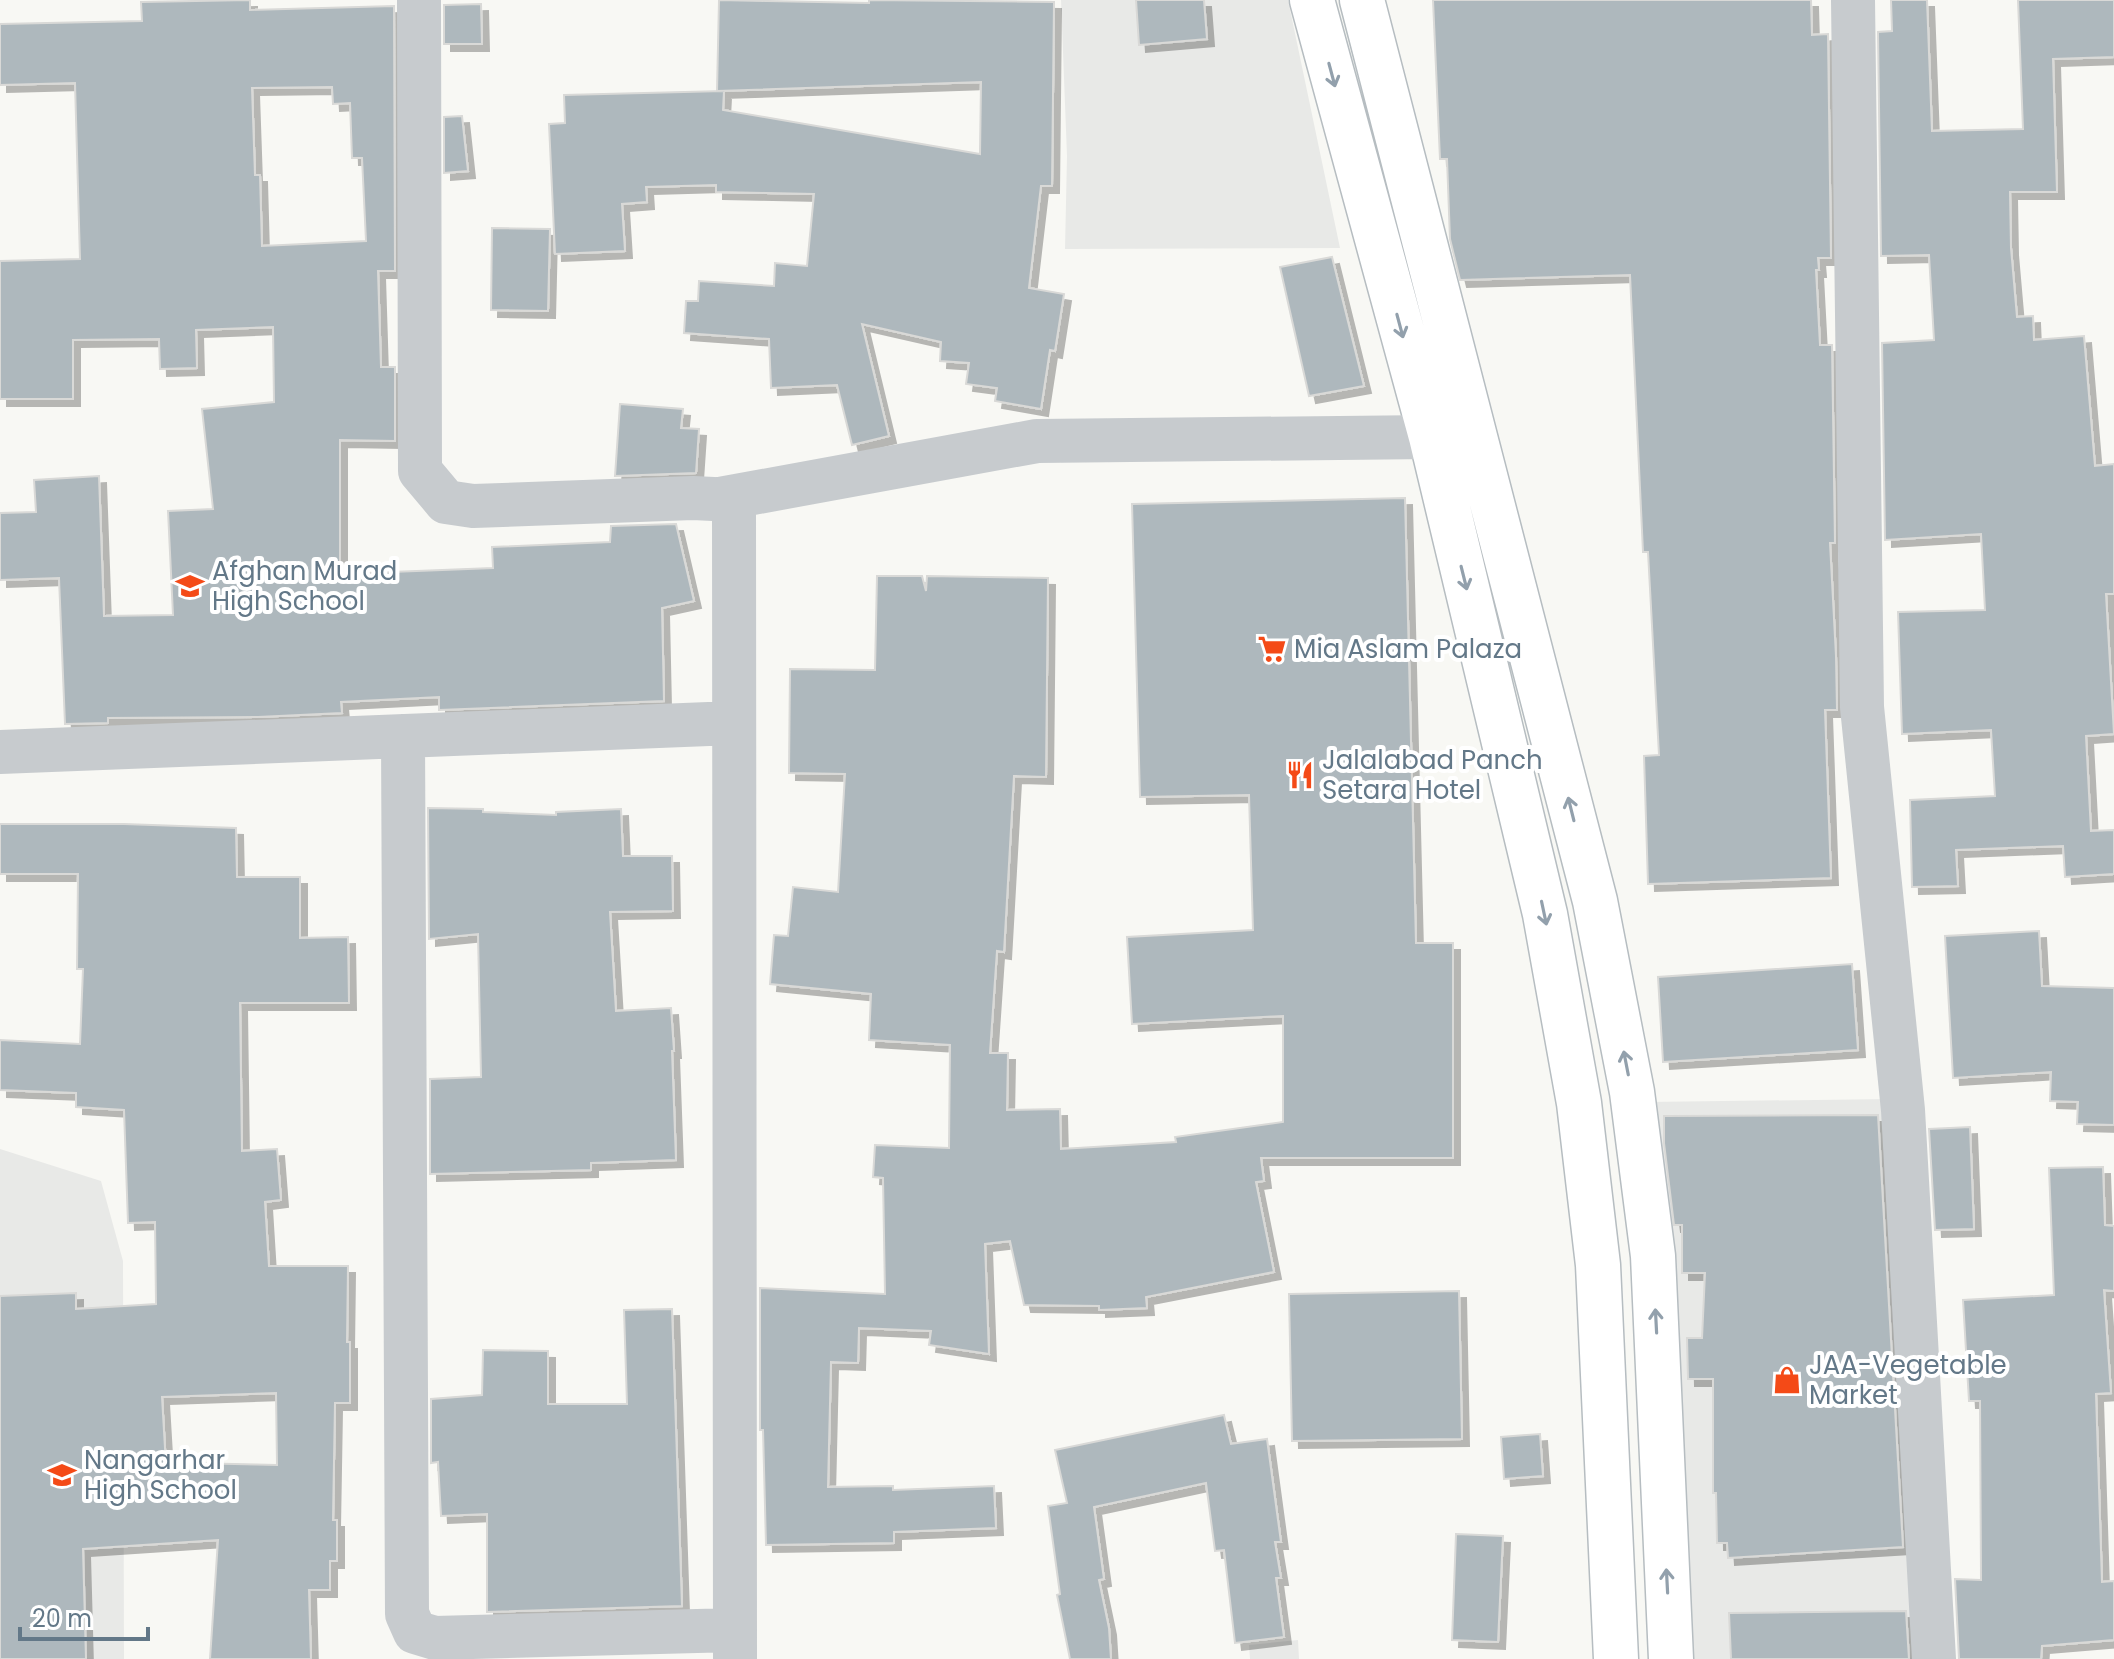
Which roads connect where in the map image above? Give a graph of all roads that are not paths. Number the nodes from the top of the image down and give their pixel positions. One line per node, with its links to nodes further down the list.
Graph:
1 (419, 0): 6 (street)
2 (1312, 0): 5 (main road, one-way to 5)
3 (1362, 0): 12 (main road, one-way to 3)
4 (1853, 0): 13 (street)
5 (1431, 437): 6 (street); 11 (main road, one-way to 11)
6 (720, 499): 7 (street)
7 (734, 723): 8 (street); 10 (street)
8 (403, 736): 9 (street); 10 (street)
9 (0, 752)
10 (735, 1644)
11 (1616, 1659)
12 (1671, 1659)
13 (1934, 1659)

